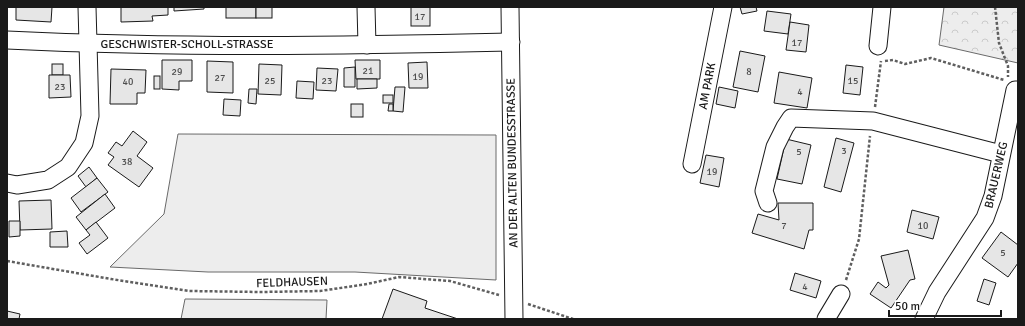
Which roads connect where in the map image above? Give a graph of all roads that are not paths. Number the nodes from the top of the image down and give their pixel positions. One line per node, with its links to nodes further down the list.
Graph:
1 (87, 7): 8 (street)
2 (366, 7): 9 (street)
3 (510, 7): 7 (street, AN DER ALTEN BUNDESSTRASSE)
4 (723, 7): 13 (street, AM PARK)
5 (882, 7): 10 (street)
6 (7, 40): 8 (street, GESCHWISTER-SCHOLL-STRASSE)
7 (511, 42): 9 (street, GESCHWISTER-SCHOLL-STRASSE); 17 (street, AN DER ALTEN BUNDESSTRASSE)
8 (89, 44): 9 (street, GESCHWISTER-SCHOLL-STRASSE); 14 (street)
9 (367, 45)
10 (880, 54)
11 (1018, 90): 12 (street, BRAUERWEG)
12 (1001, 154): 15 (street); 19 (street, BRAUERWEG)
13 (692, 164)
14 (7, 183)
15 (768, 203)
16 (841, 294): 18 (street)
17 (514, 319)
18 (826, 319)
19 (924, 319)

